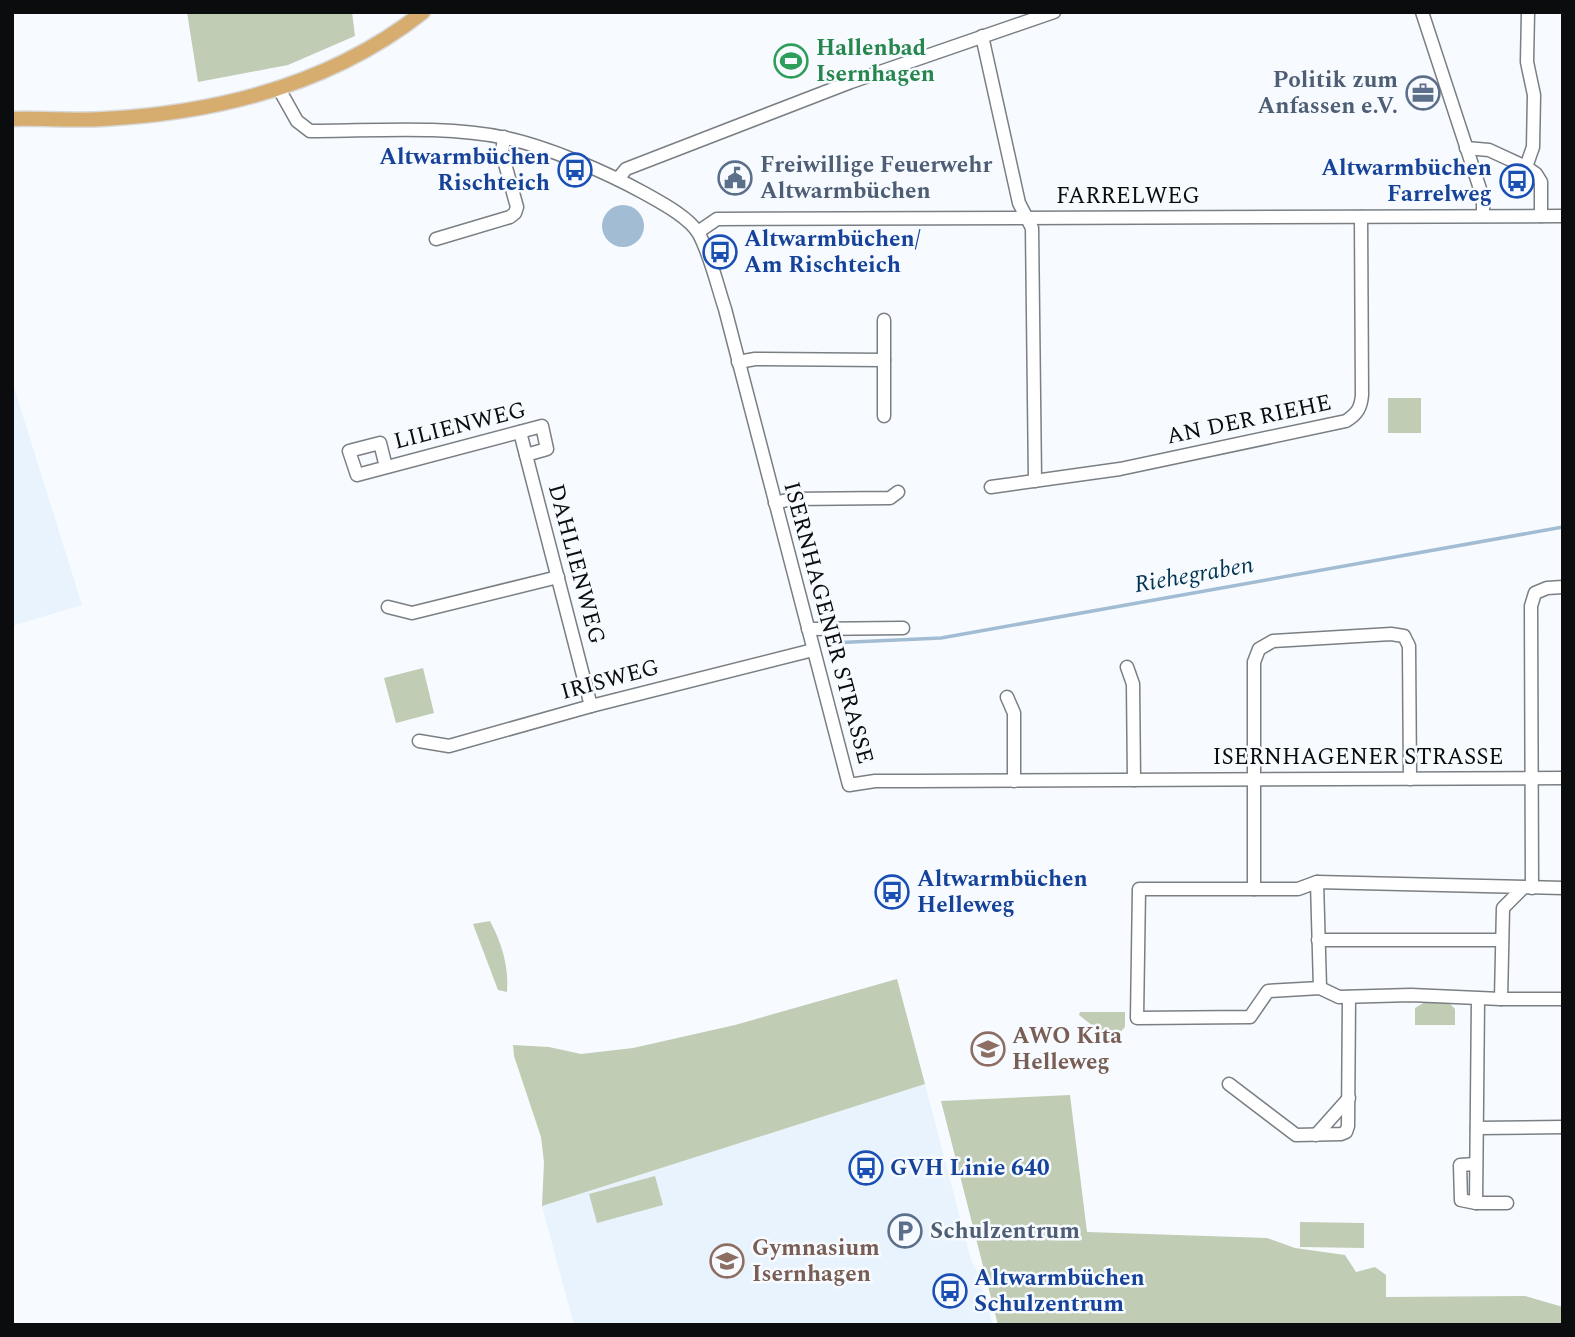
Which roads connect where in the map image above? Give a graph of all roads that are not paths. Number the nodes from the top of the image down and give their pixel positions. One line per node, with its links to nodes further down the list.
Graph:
1 (423, 12): 6 (main road)
2 (1054, 12): 5 (street)
3 (1422, 12): 9 (street)
4 (1528, 12): 10 (street)
5 (982, 36): 11 (street); 16 (street)
6 (279, 89): 7 (main road); 8 (street, ISERNHAGENER STRASSE)
7 (12, 119)
8 (504, 137): 11 (street, ISERNHAGENER STRASSE); 18 (street)
9 (1466, 148): 10 (street); 12 (street)
10 (1526, 167): 13 (street)
11 (618, 178): 17 (street, ISERNHAGENER STRASSE)
12 (1483, 216): 13 (street, FARRELWEG); 15 (street, FARRELWEG)
13 (1541, 216): 14 (street, FARRELWEG)
14 (1563, 216)
15 (1361, 217): 16 (street, FARRELWEG); 26 (street, AN DER RIEHE)
16 (1027, 218): 17 (street, FARRELWEG); 26 (street)
17 (698, 232): 21 (street, ISERNHAGENER STRASSE)
18 (436, 239)
19 (884, 320): 20 (street)
20 (884, 360): 21 (street); 22 (street)
21 (738, 362): 29 (street, ISERNHAGENER STRASSE)
22 (884, 416)
23 (520, 432): 24 (street, DAHLIENWEG); 24 (street, LILIENWEG); 25 (street, LILIENWEG)
24 (526, 456): 30 (street, DAHLIENWEG)
25 (386, 467)
26 (1035, 481): 27 (street, AN DER RIEHE)
27 (991, 487)
28 (898, 492): 29 (street)
29 (775, 503): 34 (street, ISERNHAGENER STRASSE)
30 (558, 578): 32 (street); 38 (street, DAHLIENWEG)
31 (1563, 587): 41 (street)
32 (388, 607)
33 (903, 628): 34 (street)
34 (807, 629): 35 (street, ISERNHAGENER STRASSE)
35 (813, 650): 38 (street, IRISWEG); 45 (street, ISERNHAGENER STRASSE)
36 (1127, 667): 44 (street)
37 (1007, 697): 45 (street)
38 (591, 706): 39 (street, IRISWEG)
39 (418, 741)
40 (1255, 778): 43 (street, ISERNHAGENER STRASSE); 43 (street); 44 (street, ISERNHAGENER STRASSE); 49 (street)
41 (1533, 778): 42 (street, ISERNHAGENER STRASSE); 43 (street, ISERNHAGENER STRASSE); 47 (street)
42 (1563, 778)
43 (1410, 779)
44 (1134, 780): 45 (street, ISERNHAGENER STRASSE)
45 (1014, 781)
46 (1317, 883): 47 (street); 49 (street); 50 (street)
47 (1527, 888): 48 (street); 51 (street)
48 (1563, 888)
49 (1254, 889): 52 (street)
50 (1318, 940): 51 (street); 52 (street)
51 (1502, 940): 55 (street)
52 (1320, 988): 53 (street)
53 (1349, 997): 54 (street); 58 (street)
54 (1478, 999): 55 (street); 60 (street)
55 (1501, 999): 56 (street)
56 (1563, 999)
57 (1229, 1084): 61 (street)
58 (1349, 1098): 61 (street); 61 (street)
59 (1563, 1127): 60 (street)
60 (1477, 1128): 62 (street)
61 (1316, 1135)
62 (1507, 1203)

